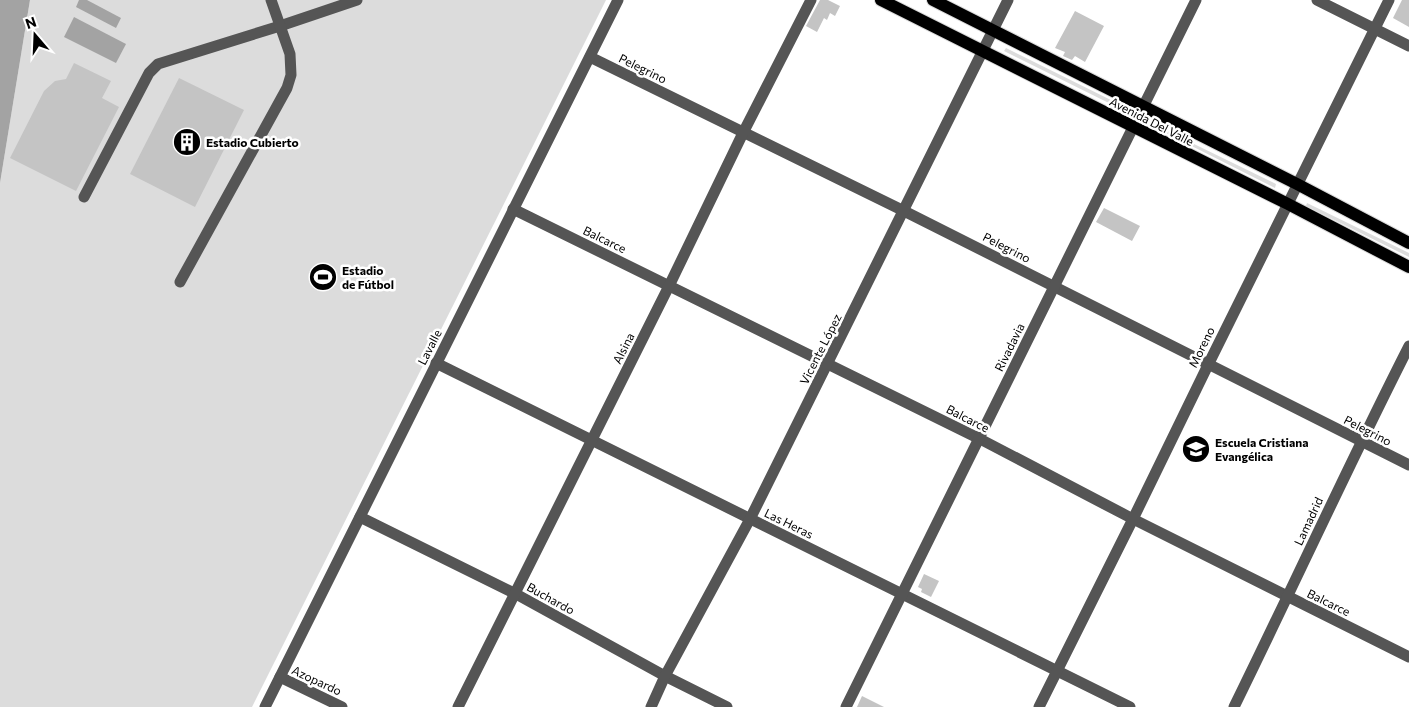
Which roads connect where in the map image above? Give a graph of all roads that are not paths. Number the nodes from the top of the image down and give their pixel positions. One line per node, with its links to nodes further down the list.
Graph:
1 (271, 0): 11 (street)
2 (357, 0): 11 (street)
3 (618, 0): 16 (street, Lavalle)
4 (811, 0): 19 (street, Alsina)
5 (881, 0): 15 (main road, Avenida Del Valle)
6 (933, 0): 13 (main road, Avenida Del Valle)
7 (1008, 0): 13 (street, Vicente López)
8 (1196, 0): 17 (street, Rivadavia)
9 (1317, 0): 12 (street)
10 (1389, 0): 12 (street, Moreno)
11 (280, 26): 21 (street); 27 (street)
12 (1374, 29): 14 (street); 20 (street, Moreno)
13 (994, 30): 15 (street, Vicente López); 17 (main road, Avenida Del Valle)
14 (1409, 46)
15 (984, 51): 18 (main road, Avenida Del Valle); 24 (street, Vicente López)
16 (590, 57): 19 (street, Pelegrino); 23 (street, Lavalle)
17 (1143, 107): 18 (street, Rivadavia); 20 (main road, Avenida Del Valle)
18 (1133, 127): 22 (main road, Avenida Del Valle); 29 (street, Rivadavia)
19 (743, 132): 24 (street, Pelegrino); 28 (street, Alsina)
20 (1297, 184): 22 (street, Moreno); 25 (main road, Avenida Del Valle)
21 (84, 198)
22 (1288, 204): 26 (main road, Avenida Del Valle); 32 (street, Moreno)
23 (513, 209): 28 (street, Balcarce); 31 (street, Lavalle)
24 (904, 211): 29 (street, Pelegrino); 33 (street, Vicente López)
25 (1409, 243)
26 (1409, 268)
27 (180, 282)
28 (669, 286): 33 (street, Balcarce); 35 (street, Alsina)
29 (1054, 287): 32 (street, Pelegrino); 34 (street, Rivadavia)
30 (1409, 346): 36 (street, Lamadrid)
31 (436, 363): 35 (street, Las Heras); 38 (street, Lavalle)
32 (1209, 363): 36 (street, Pelegrino); 40 (street, Moreno)
33 (827, 364): 34 (street, Balcarce); 39 (street, Vicente López)
34 (980, 439): 40 (street, Balcarce); 42 (street, Rivadavia)
35 (592, 440): 39 (street, Las Heras); 41 (street, Alsina)
36 (1361, 441): 37 (street, Pelegrino); 43 (street, Lamadrid)
37 (1409, 465)
38 (360, 517): 41 (street, Buchardo); 47 (street, Lavalle)
39 (750, 519): 42 (street, Las Heras); 46 (street, Vicente López)
40 (1133, 519): 43 (street, Balcarce); 45 (street, Moreno)
41 (516, 594): 46 (street, Buchardo); 50 (street, Alsina)
42 (902, 594): 45 (street, Las Heras); 53 (street, Rivadavia)
43 (1288, 597): 44 (street, Balcarce); 56 (street, Lamadrid)
44 (1409, 657)
45 (1058, 671): 54 (street, Moreno); 55 (street, Las Heras)
46 (665, 676): 51 (street, Vicente López); 52 (street, Buchardo)
47 (280, 677): 48 (street, Lavalle); 49 (street, Azopardo)
48 (265, 707)
49 (342, 707)
50 (458, 707)
51 (651, 707)
52 (727, 707)
53 (846, 707)
54 (1039, 707)
55 (1130, 707)
56 (1234, 707)

